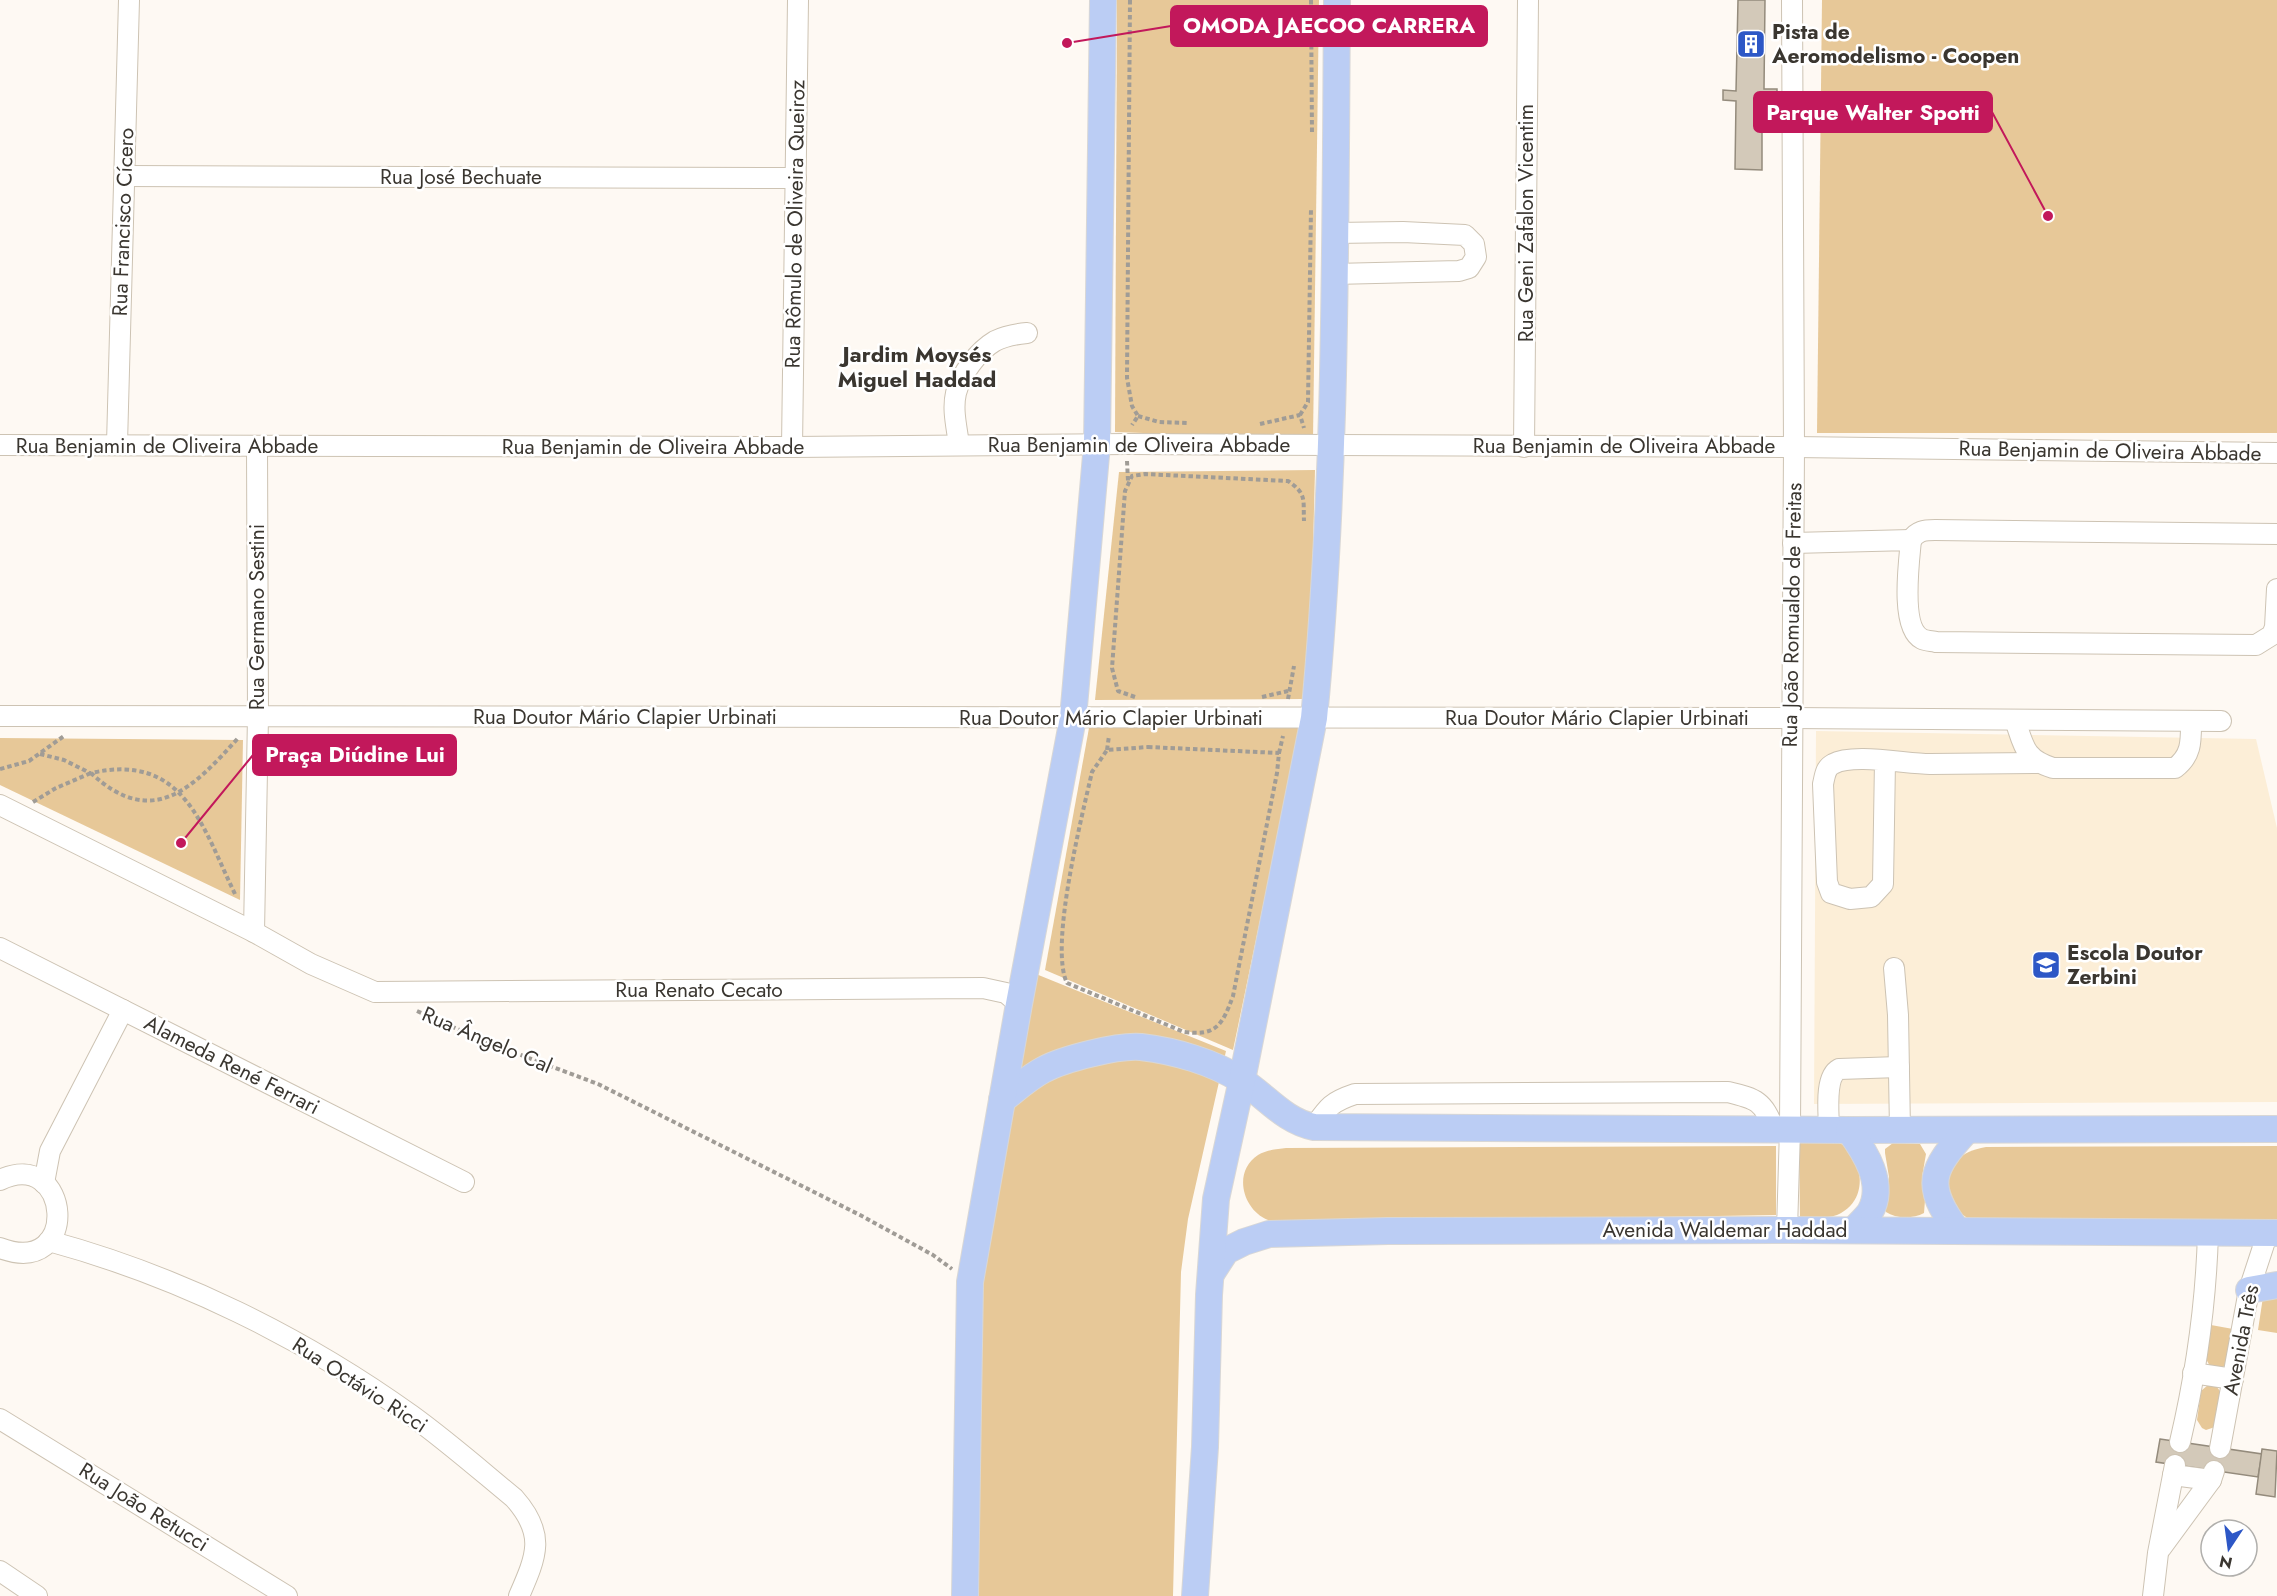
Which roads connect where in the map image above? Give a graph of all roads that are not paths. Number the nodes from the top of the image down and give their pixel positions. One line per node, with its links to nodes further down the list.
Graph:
1 (129, 0): 7 (street, Rua Francisco Cícero)
2 (798, 0): 8 (street, Rua Rômulo de Oliveira Queiroz)
3 (1102, 0): 13 (main road)
4 (1337, 0): 9 (main road)
5 (1528, 0): 19 (street, Rua Geni Zafalon Vicentim)
6 (1792, 0): 20 (street, Rua João Romualdo de Freitas)
7 (125, 176): 8 (street, Rua José Bechuate); 12 (street, Rua Francisco Cícero)
8 (796, 178): 18 (street, Rua Rômulo de Oliveira Queiroz)
9 (1335, 233): 10 (main road); 10 (street)
10 (1334, 274): 16 (main road)
11 (1027, 333): 15 (street)
12 (117, 444): 14 (street, Rua Benjamin de Oliveira Abbade); 17 (street, Rua Benjamin de Oliveira Abbade)
13 (1097, 444): 15 (street, Rua Benjamin de Oliveira Abbade); 16 (street, Rua Benjamin de Oliveira Abbade); 28 (main road)
14 (0, 445)
15 (959, 445): 18 (street, Rua Benjamin de Oliveira Abbade)
16 (1332, 445): 19 (street, Rua Benjamin de Oliveira Abbade); 29 (main road)
17 (257, 446): 18 (street, Rua Benjamin de Oliveira Abbade); 27 (street, Rua Germano Sestini)
18 (792, 447)
19 (1524, 447): 20 (street, Rua Benjamin de Oliveira Abbade)
20 (1794, 447): 21 (street, Rua Benjamin de Oliveira Abbade); 24 (street, Rua João Romualdo de Freitas)
21 (2277, 453)
22 (2277, 534): 23 (street)
23 (1911, 540): 24 (street); 25 (street)
24 (1793, 543): 30 (street, Rua João Romualdo de Freitas)
25 (2277, 589)
26 (0, 716): 27 (street, Rua Doutor Mário Clapier Urbinati)
27 (258, 716): 28 (street, Rua Doutor Mário Clapier Urbinati); 37 (street, Rua Germano Sestini)
28 (1072, 718): 29 (street, Rua Doutor Mário Clapier Urbinati); 40 (main road)
29 (1314, 718): 30 (street, Rua Doutor Mário Clapier Urbinati); 43 (main road)
30 (1791, 718): 31 (street, Rua Doutor Mário Clapier Urbinati); 46 (street, Rua João Romualdo de Freitas)
31 (2015, 720): 32 (street, Rua Doutor Mário Clapier Urbinati); 35 (street)
32 (2191, 721): 33 (street, Rua Doutor Mário Clapier Urbinati); 35 (street)
33 (2221, 721)
34 (1885, 761): 34 (street); 35 (street)
35 (2037, 763)
36 (8, 809): 37 (street)
37 (254, 932): 40 (street, Rua Renato Cecato)
38 (0, 948): 41 (street, Alameda René Ferrari)
39 (1894, 968): 42 (street)
40 (1018, 1004): 44 (main road)
41 (123, 1010): 51 (street); 54 (street, Alameda René Ferrari)
42 (1899, 1067): 48 (street); 49 (street)
43 (1242, 1080): 44 (main road); 45 (main road); 65 (main road)
44 (1002, 1100): 76 (main road)
45 (1314, 1127): 46 (main road); 46 (street)
46 (1782, 1129): 48 (main road); 56 (street, Rua João Romualdo de Freitas)
47 (2277, 1129): 50 (main road)
48 (1839, 1130): 49 (main road); 57 (main road)
49 (1900, 1130): 50 (main road)
50 (1967, 1130): 58 (main road)
51 (50, 1151): 52 (street); 55 (street)
52 (26, 1175): 53 (street); 55 (street)
53 (0, 1180)
54 (464, 1182)
55 (44, 1183): 60 (street)
56 (1787, 1230): 57 (main road, Avenida Waldemar Haddad); 65 (main road, Avenida Waldemar Haddad)
57 (1854, 1230): 58 (main road, Avenida Waldemar Haddad)
58 (1957, 1230): 61 (main road, Avenida Waldemar Haddad)
59 (2272, 1232): 61 (main road, Avenida Waldemar Haddad); 64 (street, Avenida Três)
60 (53, 1233): 62 (street); 75 (street, Rua Octávio Ricci)
61 (2208, 1233): 66 (street, Avenida Três)
62 (4, 1254)
63 (2277, 1286): 64 (main road)
64 (2249, 1290): 67 (street, Avenida Três)
65 (1209, 1295): 77 (main road)
66 (2193, 1373): 67 (street); 69 (street, Avenida Três)
67 (2233, 1379): 70 (street, Avenida Três)
68 (0, 1419): 74 (street, Rua João Retucci)
69 (2180, 1442)
70 (2220, 1448)
71 (2158, 1553): 71 (street); 78 (street)
72 (0, 1571): 73 (street)
73 (37, 1596)
74 (287, 1596)
75 (519, 1596)
76 (965, 1596)
77 (1195, 1596)
78 (2153, 1596)

